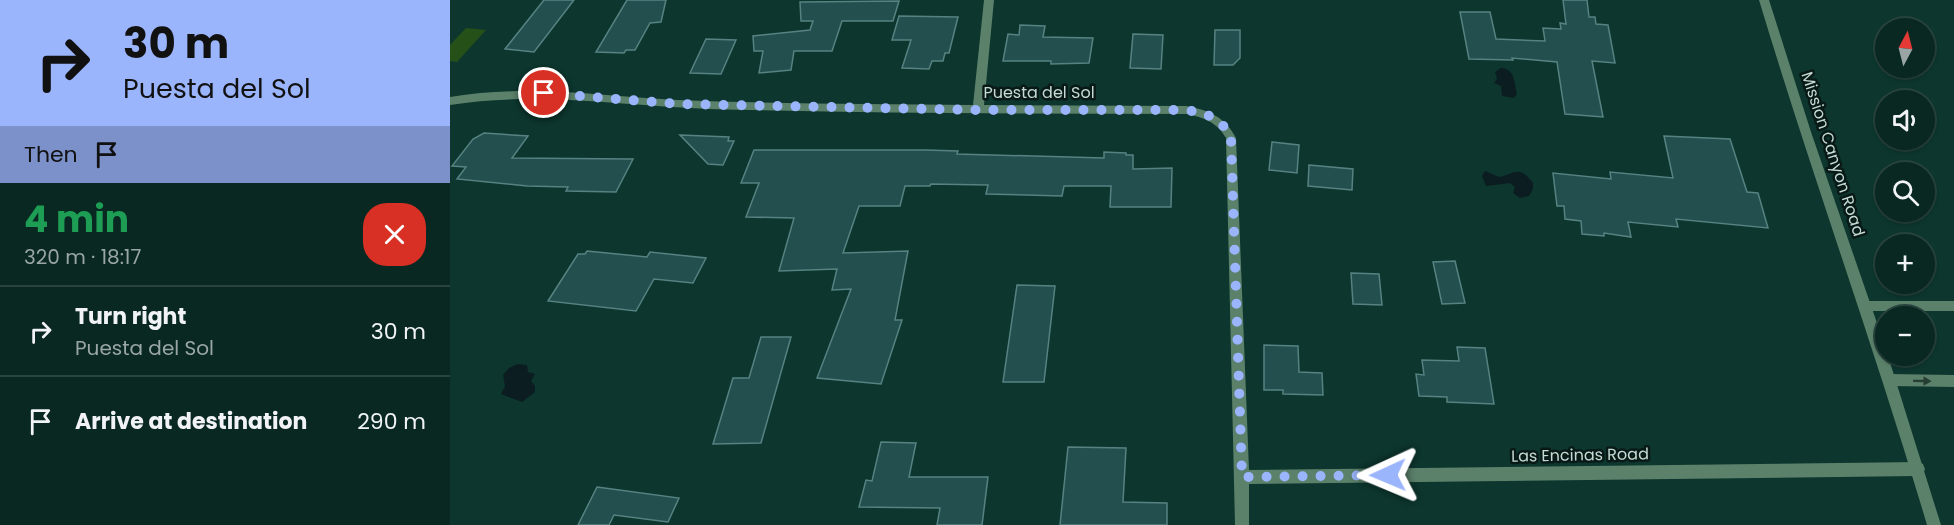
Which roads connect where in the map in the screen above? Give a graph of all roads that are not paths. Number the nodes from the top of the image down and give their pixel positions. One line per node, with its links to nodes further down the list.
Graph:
1 (989, 0): 4 (street)
2 (1764, 0): 5 (street, Mission Canyon Road)
3 (450, 101): 4 (street, Puesta del Sol)
4 (978, 110): 10 (street, Puesta del Sol)
5 (1865, 306): 6 (street); 7 (street, Mission Canyon Road)
6 (1954, 306)
7 (1890, 380): 8 (street, one-way to 8); 9 (street, Mission Canyon Road)
8 (1954, 381)
9 (1918, 469): 10 (street, Las Encinas Road); 12 (street, Mission Canyon Road)
10 (1242, 477): 11 (street, Puesta del Sol)
11 (1242, 525)
12 (1934, 525)

